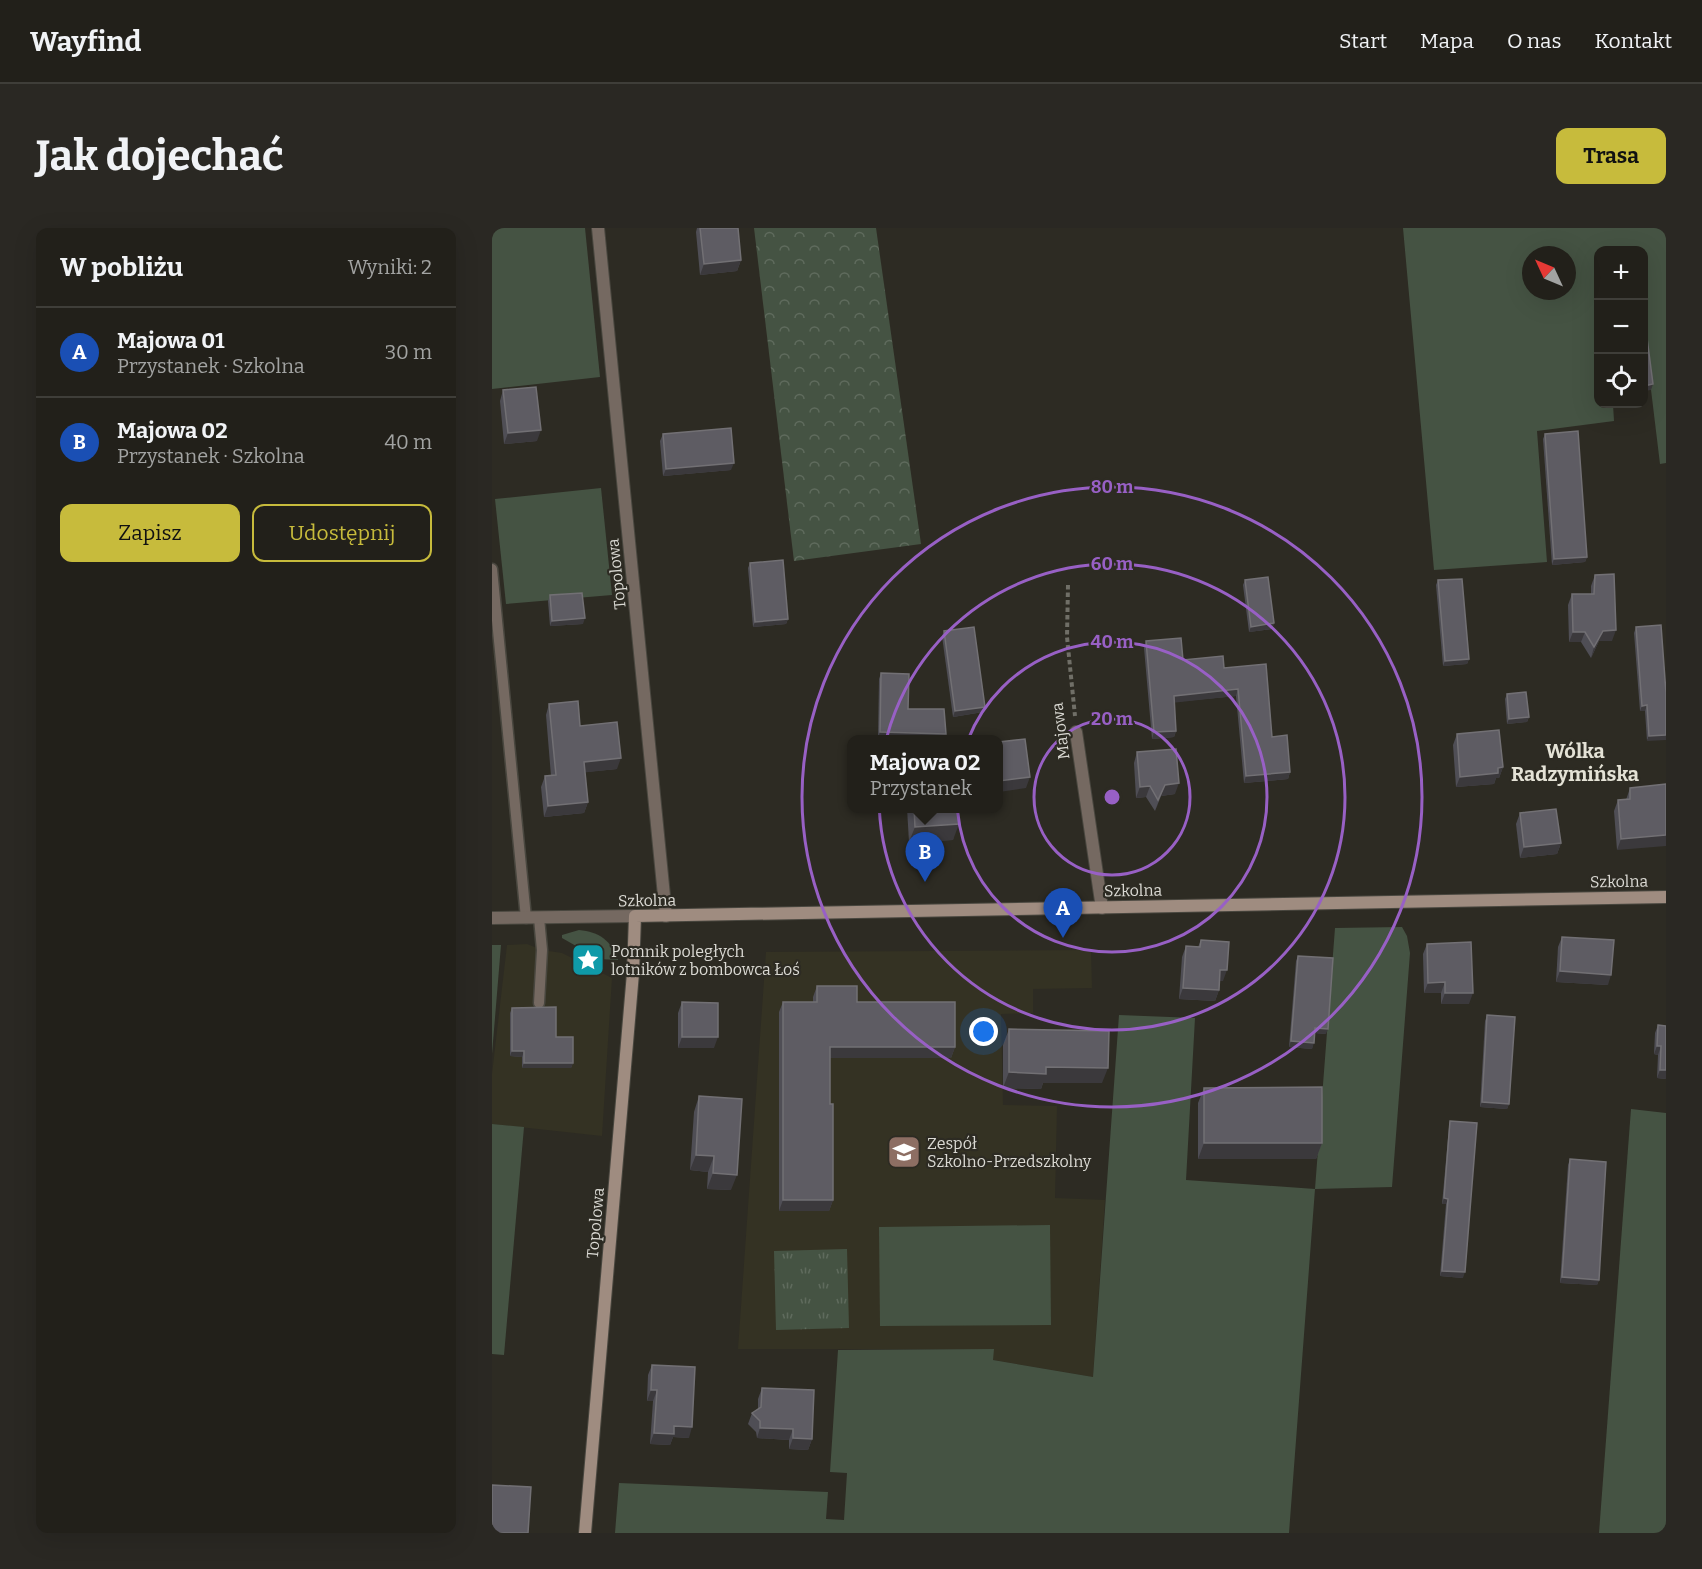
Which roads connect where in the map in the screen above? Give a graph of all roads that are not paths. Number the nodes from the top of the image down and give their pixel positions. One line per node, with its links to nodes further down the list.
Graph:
1 (598, 228): 7 (street, Topolowa)
2 (492, 569): 9 (lane)
3 (1076, 732): 5 (street, Majowa)
4 (1666, 897): 5 (street, Szkolna)
5 (1102, 908): 7 (street, Szkolna)
6 (635, 916): 7 (street, Szkolna); 10 (street, Szkolna); 12 (street, Topolowa)
7 (666, 916)
8 (492, 918): 9 (street, Szkolna)
9 (526, 918): 10 (street, Szkolna)
10 (539, 918): 11 (lane)
11 (539, 1003)
12 (585, 1533)

